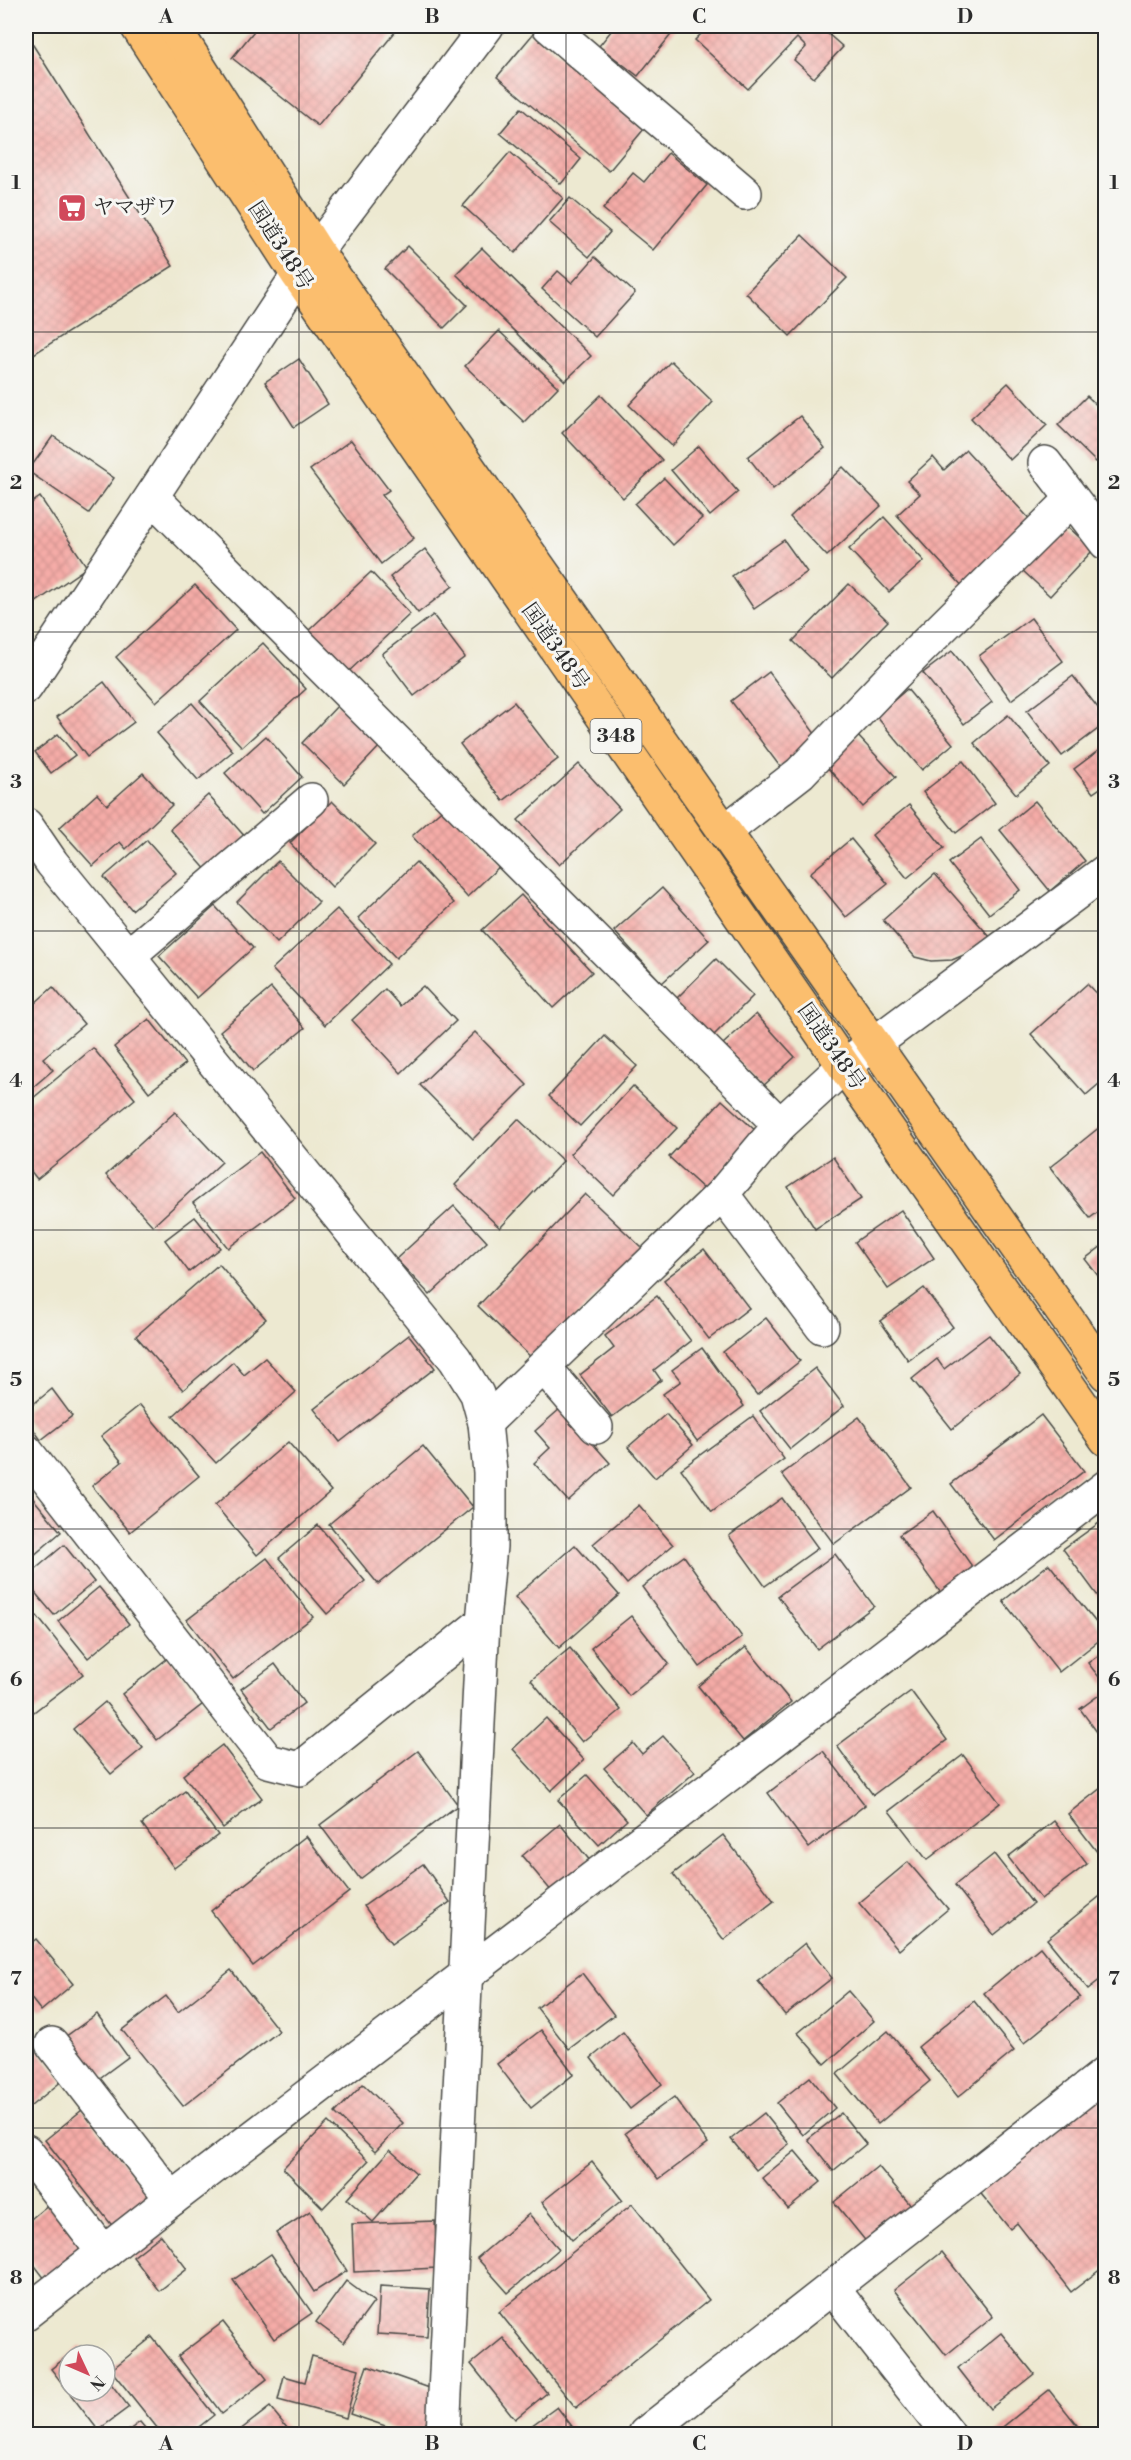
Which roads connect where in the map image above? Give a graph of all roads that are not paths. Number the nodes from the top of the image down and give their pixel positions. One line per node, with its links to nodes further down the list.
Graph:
1 (137, 26): 6 (highway, 国道348号 / 348)
2 (173, 26): 6 (highway, 国道348号 / 348)
3 (487, 26): 6 (street)
4 (549, 26): 5 (street)
5 (745, 193)
6 (307, 264): 8 (street); 14 (highway, 国道348号 / 348); 18 (highway, 国道348号 / 348)
7 (1045, 463): 9 (street)
8 (152, 496): 11 (street); 19 (street)
9 (1072, 499): 10 (street); 14 (street)
10 (1106, 543)
11 (26, 687)
12 (311, 800): 16 (street)
13 (26, 825): 16 (street)
14 (724, 832): 17 (highway, 国道348号 / 348)
15 (1106, 870): 17 (street)
16 (128, 956): 24 (street)
17 (874, 1045): 18 (street); 23 (highway, 国道348号 / 348)
18 (844, 1066): 19 (street); 26 (highway, 国道348号 / 348)
19 (780, 1125): 20 (street)
20 (722, 1194): 21 (street); 22 (street)
21 (822, 1327)
22 (544, 1367): 24 (street); 25 (street)
23 (1106, 1374)
24 (485, 1423): 29 (street)
25 (596, 1427)
26 (1106, 1439)
27 (26, 1451): 29 (street)
28 (1106, 1487): 30 (street)
29 (483, 1622): 30 (street)
30 (465, 1975): 34 (street); 38 (street)
31 (52, 2044): 34 (street)
32 (1106, 2073): 36 (street)
33 (26, 2151): 35 (street)
34 (172, 2199): 35 (street)
35 (104, 2253): 37 (street)
36 (833, 2288): 39 (street); 40 (street)
37 (28, 2306)
38 (443, 2434)
39 (645, 2434)
40 (948, 2434)

